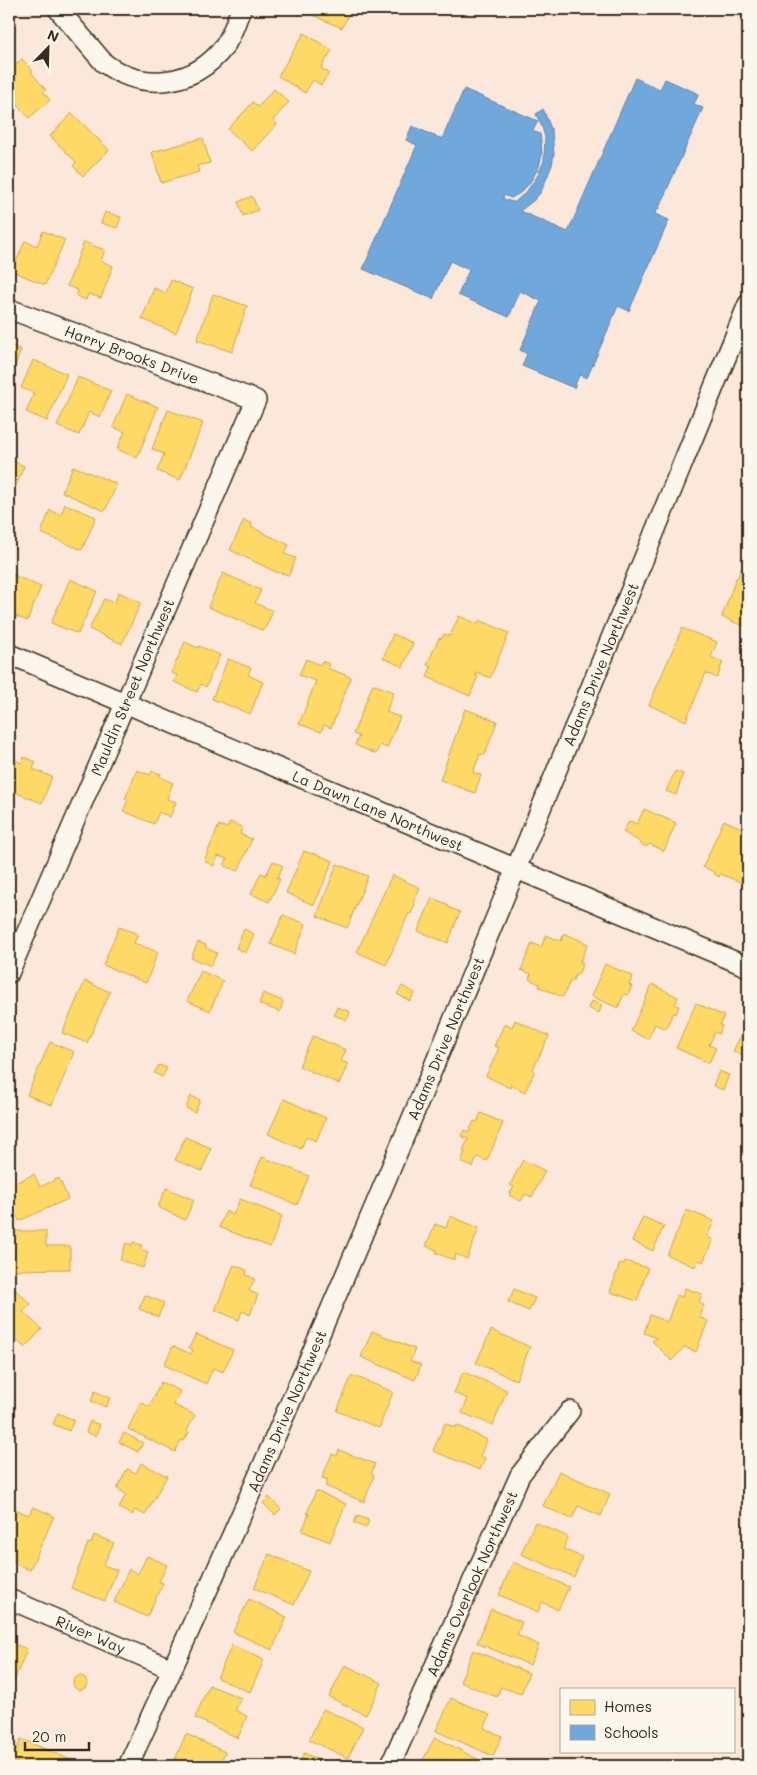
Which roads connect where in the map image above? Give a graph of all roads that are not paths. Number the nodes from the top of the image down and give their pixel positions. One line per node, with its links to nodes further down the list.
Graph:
1 (58, 9): 2 (street)
2 (241, 9)
3 (748, 304): 8 (street, Adams Drive Northwest)
4 (9, 309): 5 (street, Harry Brooks Drive)
5 (256, 400): 7 (street, Mauldin Street Northwest)
6 (9, 654): 7 (street, La Dawn Lane Northwest)
7 (125, 703): 8 (street, La Dawn Lane Northwest); 10 (street, Mauldin Street Northwest)
8 (517, 868): 9 (street, La Dawn Lane Northwest); 13 (street, Adams Drive Northwest)
9 (748, 967)
10 (9, 973)
11 (570, 1410): 15 (street, Adams Overlook Northwest)
12 (9, 1599): 13 (street, River Way)
13 (172, 1669): 14 (street, Adams Drive Northwest)
14 (128, 1766)
15 (390, 1766)

